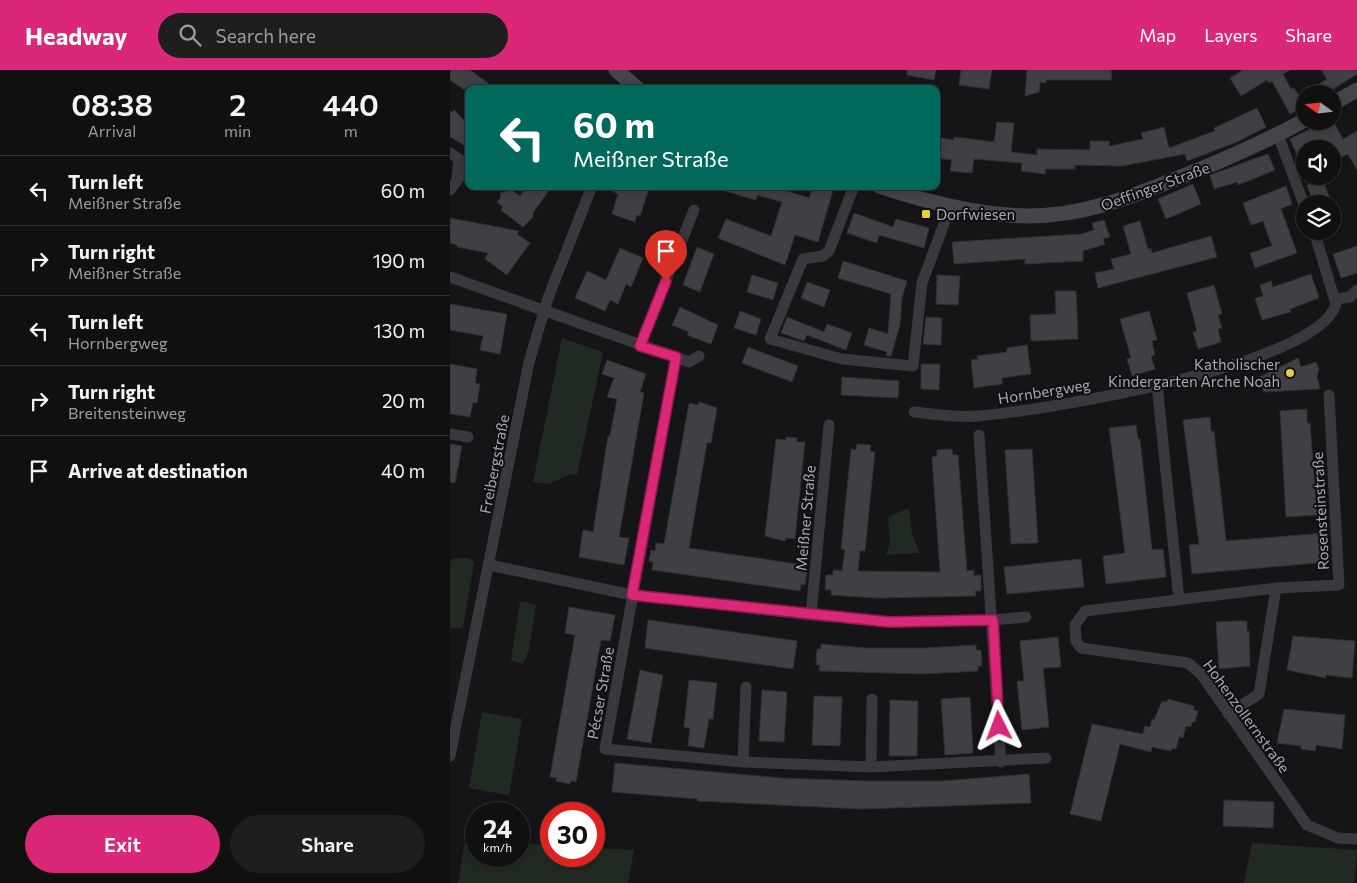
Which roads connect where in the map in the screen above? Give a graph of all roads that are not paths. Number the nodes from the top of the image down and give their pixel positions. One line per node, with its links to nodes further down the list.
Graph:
1 (616, 70): 2 (street)
2 (633, 85)
3 (1357, 90): 4 (street)
4 (1341, 99)
5 (1296, 125): 6 (street, Oeffinger Straße)
6 (1278, 135): 14 (street); 15 (street, Oeffinger Straße)
7 (450, 153): 9 (street)
8 (465, 170): 9 (street)
9 (458, 180): 10 (street)
10 (450, 190)
11 (590, 190): 21 (street, Freibergstraße)
12 (852, 190): 15 (street)
13 (894, 190): 15 (street, Oeffinger Straße)
14 (1300, 195)
15 (951, 205)
16 (694, 210): 22 (street)
17 (1317, 240): 20 (street)
18 (450, 277): 21 (street)
19 (1357, 290): 20 (street)
20 (1336, 302): 25 (street, Hornbergweg)
21 (544, 310): 22 (street); 32 (street, Freibergstraße)
22 (640, 346): 24 (street)
23 (699, 356): 24 (street)
24 (676, 357): 34 (street)
25 (1156, 385): 27 (street, Hornbergweg); 35 (street)
26 (1329, 394): 33 (street, Rosensteinstraße)
27 (914, 412)
28 (829, 425): 36 (street, Meißner Straße)
29 (450, 434): 31 (street)
30 (978, 436): 38 (street)
31 (468, 437)
32 (489, 565): 34 (street); 43 (street, Freibergstraße)
33 (1276, 588): 35 (street, Rosensteinstraße); 42 (street)
34 (632, 595): 36 (street); 45 (street, Pécser Straße)
35 (1178, 599): 39 (street, Rosensteinstraße)
36 (811, 615): 38 (street)
37 (1026, 617): 38 (street)
38 (993, 620): 46 (street)
39 (1091, 650): 42 (street, Hohenzollernstraße)
40 (746, 687): 45 (street)
41 (872, 699): 47 (street)
42 (1228, 714): 48 (street, Hohenzollernstraße)
43 (450, 756)
44 (1046, 758): 46 (street, Pécser Straße)
45 (743, 762): 47 (street, Pécser Straße)
46 (1001, 762): 47 (street, Pécser Straße)
47 (871, 767)
48 (1357, 839)

